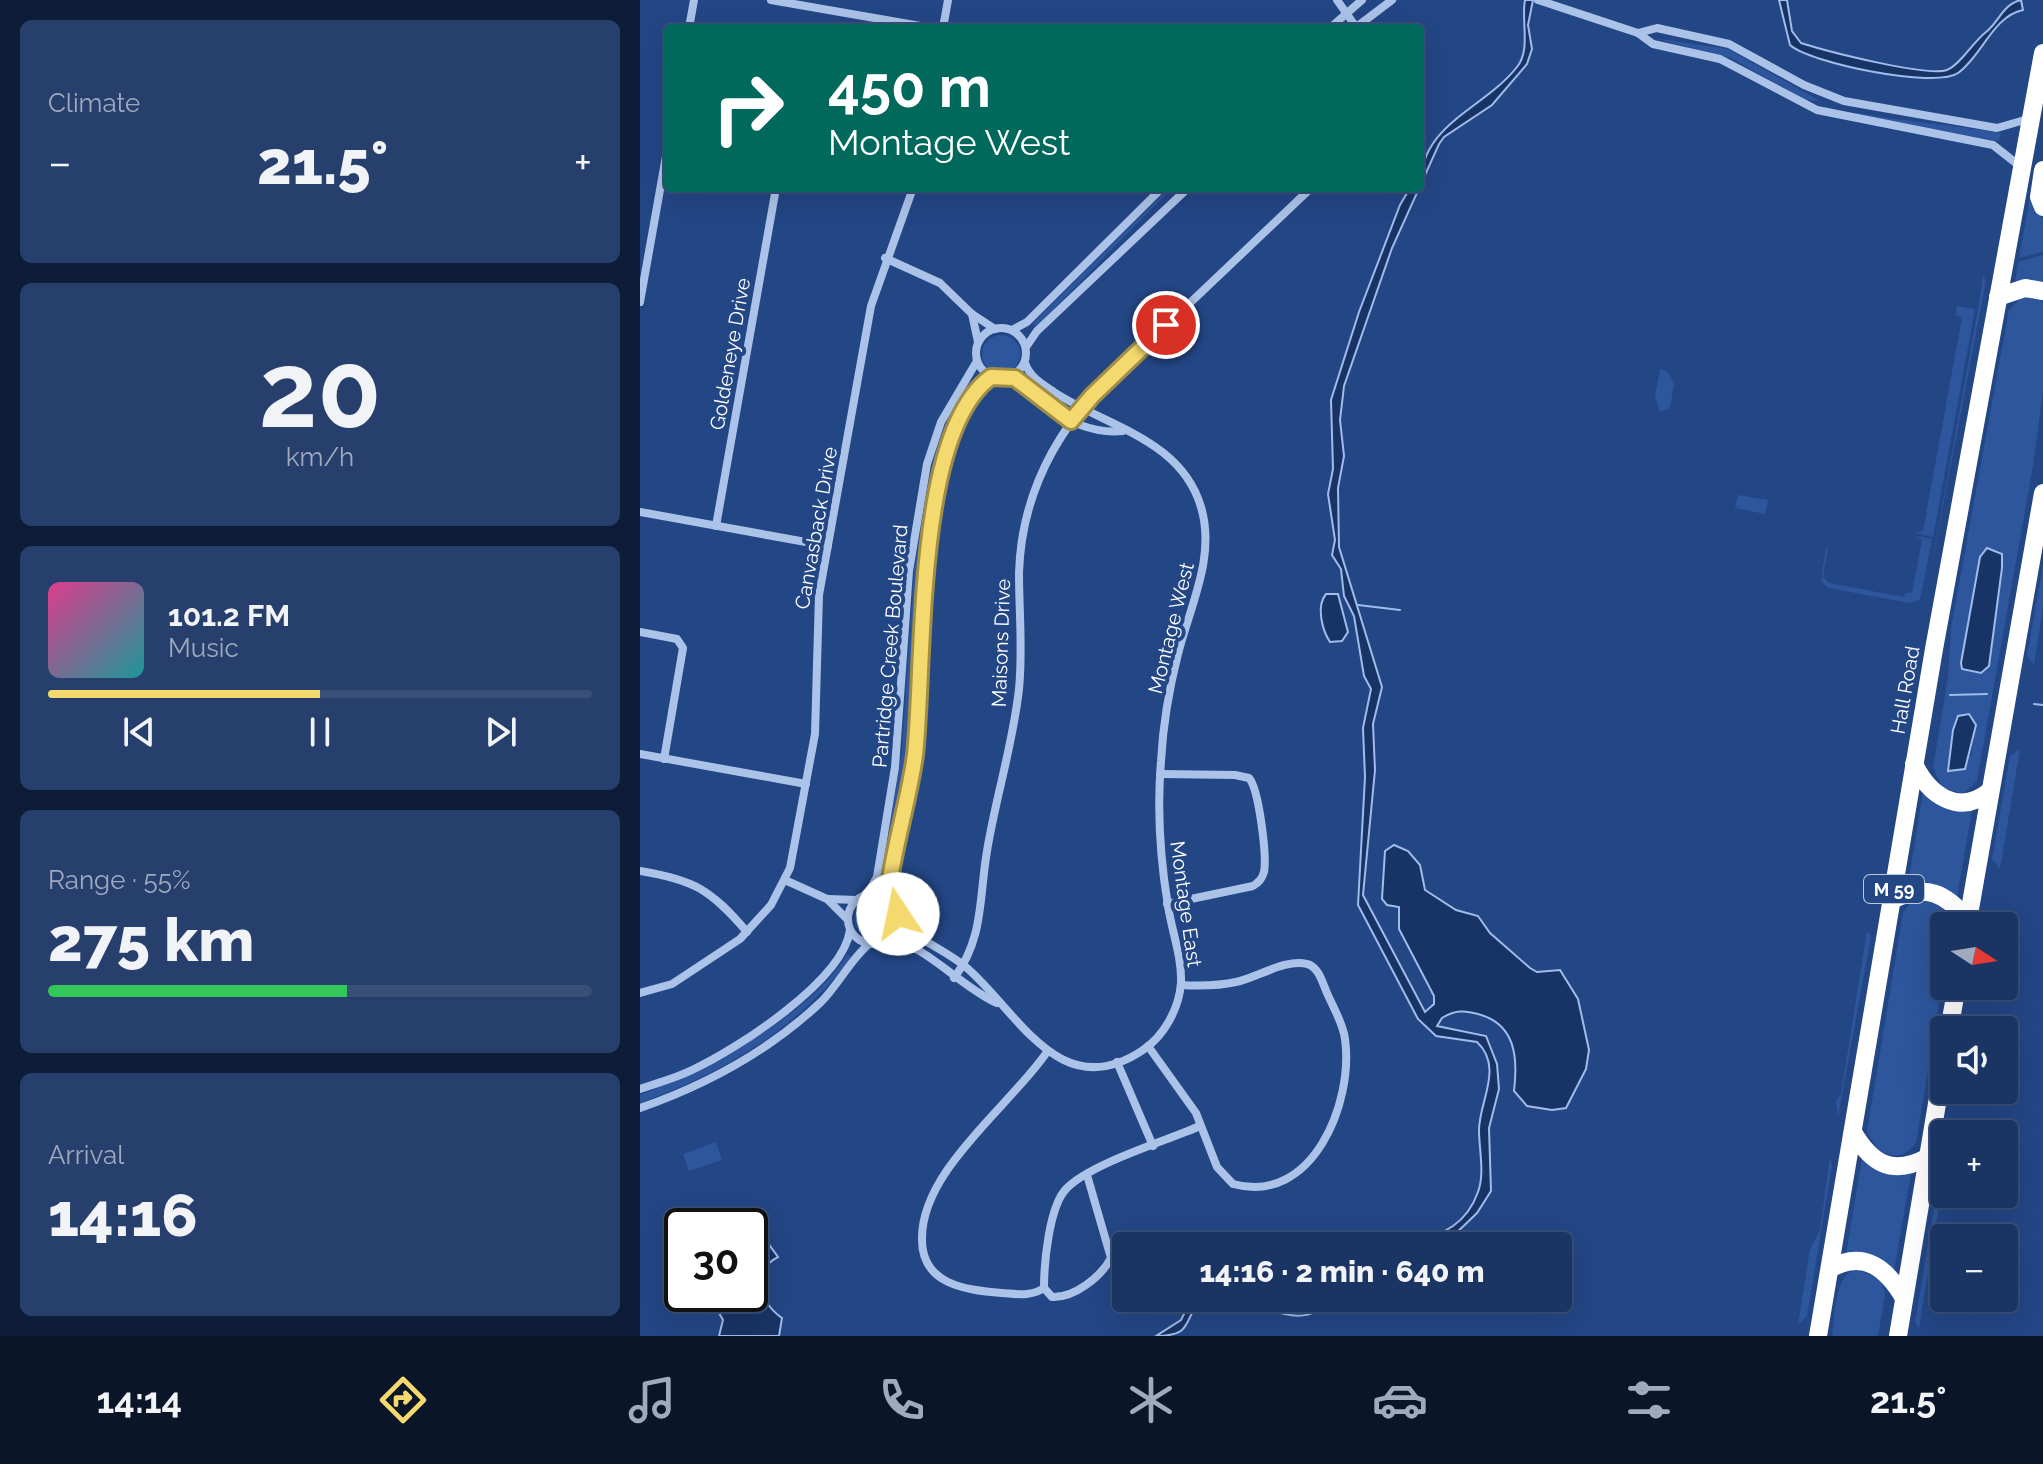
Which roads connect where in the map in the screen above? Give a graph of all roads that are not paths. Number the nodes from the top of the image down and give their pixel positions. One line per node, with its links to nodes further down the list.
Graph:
1 (694, 0): 9 (street)
2 (771, 0): 10 (street)
3 (948, 0): 11 (street)
4 (1337, 0): 8 (street)
5 (1362, 0): 8 (street)
6 (1392, 0): 14 (street)
7 (1541, 1): 15 (street)
8 (1347, 12): 12 (street); 13 (street)
9 (690, 24)
10 (909, 24)
11 (944, 24)
12 (1334, 24)
13 (1354, 24)
14 (1361, 24)
15 (1638, 33): 19 (street); 21 (street)
16 (2043, 53): 17 (highway, Hall Road / M 59)
17 (2042, 59): 18 (highway); 19 (highway, Hall Road / M 59)
18 (2043, 70)
19 (2031, 118): 21 (highway, Hall Road / M 59)
20 (664, 167): 30 (street)
21 (2022, 167): 33 (highway, Hall Road / M 59)
22 (2043, 170): 28 (highway)
23 (775, 192): 49 (street, Goldeneye Drive)
24 (911, 192): 31 (street, Canvasback Drive)
25 (1158, 192): 37 (street)
26 (1184, 192): 39 (street)
27 (1307, 192): 44 (street, Maisons Drive)
28 (2043, 207)
29 (640, 231): 30 (street)
30 (652, 233): 34 (street)
31 (885, 258): 35 (street); 51 (street, Canvasback Drive)
32 (2043, 291): 33 (highway)
33 (1998, 297): 55 (highway, Hall Road / M 59)
34 (640, 302)
35 (972, 314): 36 (street); 38 (street)
36 (995, 329): 37 (street); 38 (street)
37 (1012, 330): 39 (street)
38 (978, 342): 40 (street)
39 (1026, 347): 41 (street)
40 (977, 361): 42 (street); 61 (street, Partridge Creek Boulevard)
41 (1025, 363): 43 (street); 44 (street, Montage West)
42 (991, 377): 43 (street); 65 (street, Partridge Creek Boulevard)
43 (1011, 377): 45 (street, Montage West)
44 (1081, 409): 45 (street, Maisons Drive); 46 (street, Montage West)
45 (1071, 421): 46 (street, Montage West); 75 (street, Maisons Drive)
46 (1124, 431): 56 (street, Montage West)
47 (2043, 493): 50 (highway)
48 (640, 512): 49 (street)
49 (716, 526): 51 (street)
50 (2039, 536): 58 (highway)
51 (828, 546): 57 (street, Canvasback Drive)
52 (640, 632): 54 (street)
53 (640, 754): 54 (street)
54 (664, 759): 57 (street)
55 (1914, 764): 58 (highway); 64 (highway, Hall Road / M 59)
56 (1160, 774): 66 (street, Montage East); 66 (street)
57 (806, 784): 60 (street, Canvasback Drive)
58 (1990, 791): 68 (highway)
59 (640, 871): 72 (street)
60 (785, 880): 62 (street); 72 (street, Canvasback Drive)
61 (867, 895): 63 (street); 65 (street)
62 (827, 899): 63 (street); 69 (street)
63 (857, 900): 69 (street)
64 (1892, 900): 67 (highway); 87 (highway, Hall Road / M 59)
65 (890, 901): 70 (street)
66 (1167, 904): 77 (street, Montage East)
67 (1959, 912)
68 (1969, 912)
69 (848, 920): 71 (street)
70 (898, 920): 73 (street); 75 (street, Montage East)
71 (850, 930): 74 (street); 83 (street)
72 (747, 932): 78 (street, Canvasback Drive)
73 (889, 939): 74 (street); 76 (street, Montage East)
74 (869, 944): 85 (street)
75 (964, 965): 76 (street, Maisons Drive); 79 (street, Montage East)
76 (954, 978): 79 (street, Montage East)
77 (1181, 985): 80 (street, Montage East); 86 (street)
78 (640, 993)
79 (999, 1004): 81 (street, Montage East)
80 (1148, 1046): 82 (street, Montage East); 86 (street)
81 (1047, 1052): 82 (street, Montage East); 92 (street)
82 (1117, 1062): 88 (street)
83 (640, 1089)
84 (1937, 1104): 89 (highway)
85 (640, 1108)
86 (1200, 1126): 88 (street)
87 (1853, 1132): 89 (highway); 91 (highway, Hall Road / M 59)
88 (1153, 1146): 90 (street)
89 (1928, 1157): 93 (highway)
90 (1087, 1175): 92 (street); 92 (street)
91 (1830, 1269): 93 (highway); 94 (highway, Hall Road / M 59)
92 (1044, 1288)
93 (1904, 1298): 95 (highway)
94 (1818, 1336)
95 (1898, 1336)

